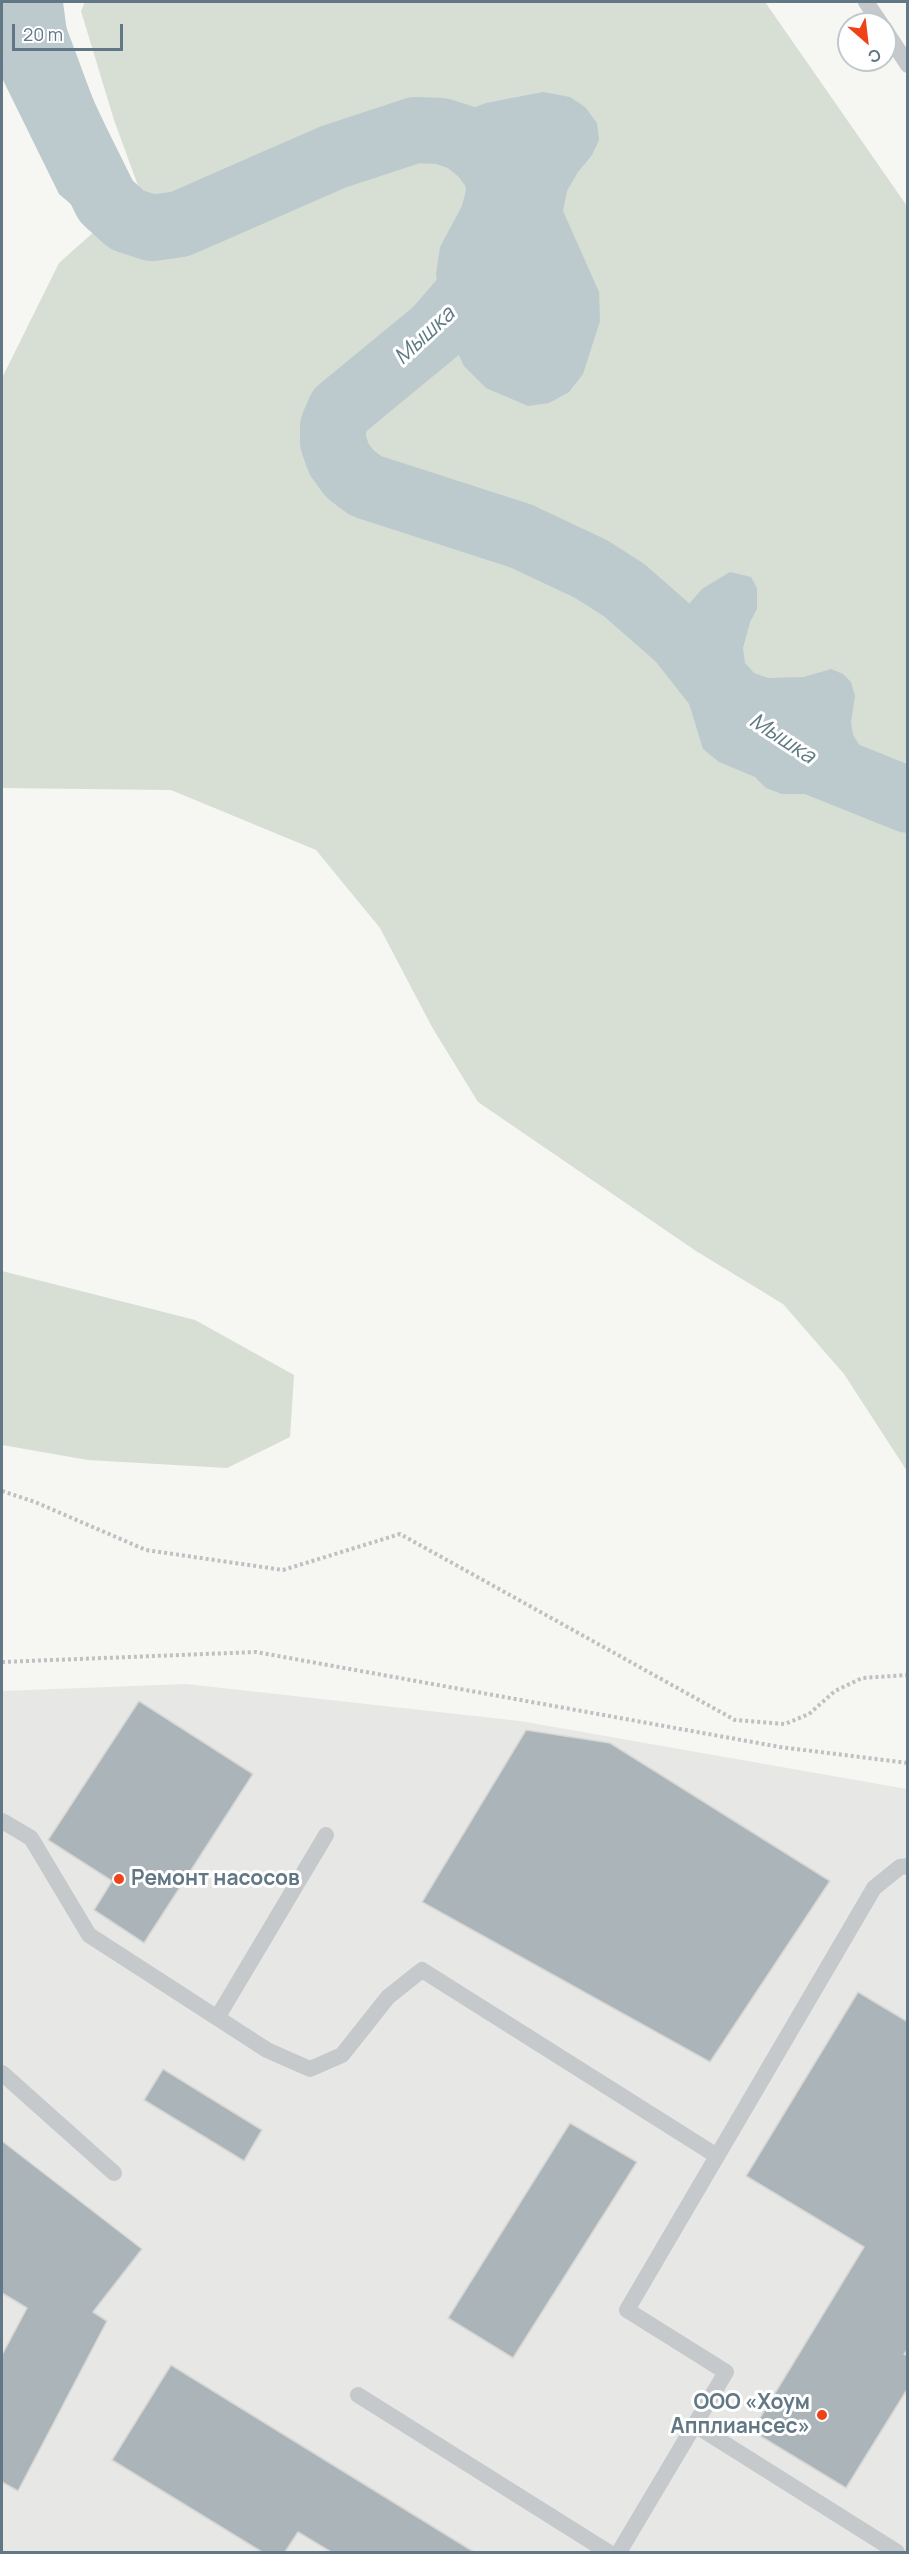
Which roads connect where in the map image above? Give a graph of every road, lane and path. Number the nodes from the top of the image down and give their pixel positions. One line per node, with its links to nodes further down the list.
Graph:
1 (897, 48): 2 (lane)
2 (908, 65)
3 (2, 1491): 5 (path)
4 (2, 1662): 6 (path)
5 (908, 1674)
6 (908, 1763)
7 (2, 1821): 10 (lane)
8 (326, 1835): 10 (lane)
9 (908, 1866): 12 (lane)
10 (217, 2018): 12 (lane)
11 (2, 2073): 13 (lane)
12 (717, 2156): 15 (lane)
13 (114, 2173)
14 (358, 2395): 16 (lane)
15 (695, 2425): 17 (lane); 18 (lane)
16 (608, 2553)
17 (619, 2553)
18 (897, 2553)

